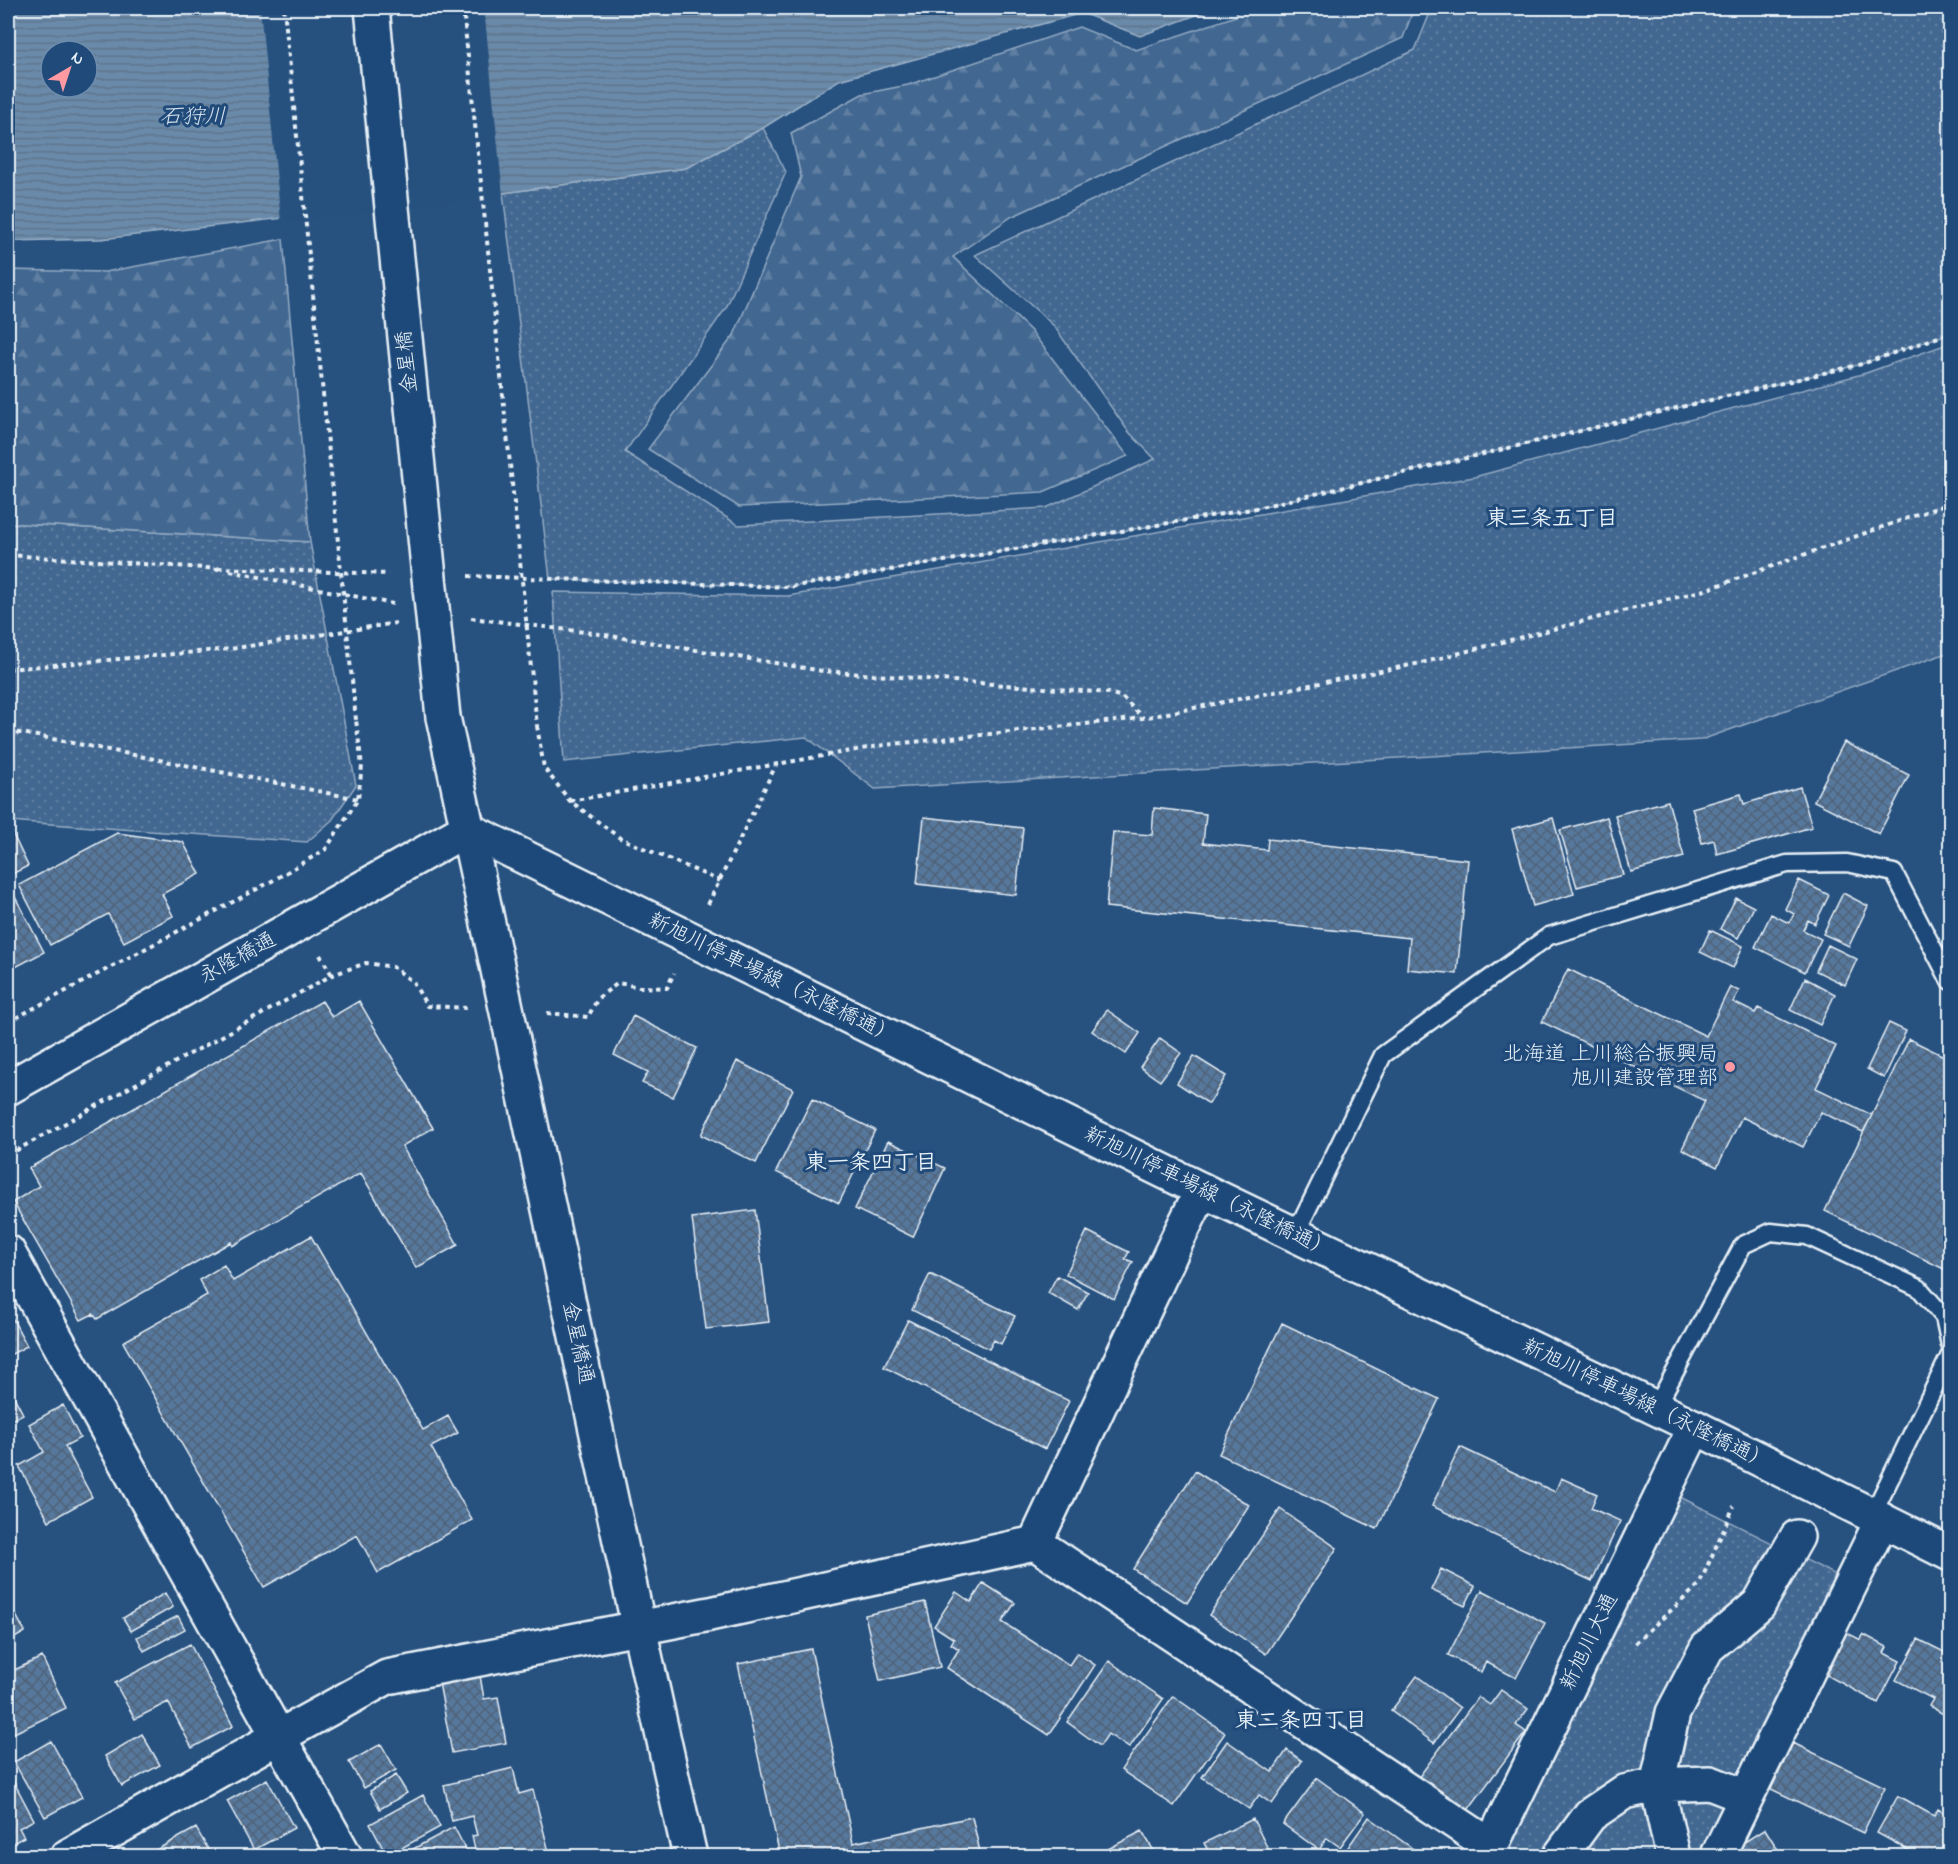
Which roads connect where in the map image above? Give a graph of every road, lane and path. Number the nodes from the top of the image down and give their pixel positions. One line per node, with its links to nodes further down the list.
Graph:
1 (284, 8): 19 (path, bridge)
2 (372, 8): 21 (street, 金星橋, bridge)
3 (463, 8): 20 (path, bridge)
4 (1950, 333): 9 (path)
5 (1950, 503): 14 (path)
6 (8, 555): 7 (path)
7 (218, 568): 8 (path); 10 (path)
8 (396, 574)
9 (467, 576)
10 (401, 606)
11 (469, 618): 14 (path)
12 (401, 622): 13 (path)
13 (8, 669)
14 (1143, 718): 18 (path)
15 (8, 732): 16 (path)
16 (22, 733): 17 (path); 19 (path)
17 (8, 737)
18 (776, 765): 20 (path); 22 (path)
19 (358, 799): 27 (path)
20 (570, 801): 22 (path)
21 (467, 829): 23 (street, 新旭川停車場線（永隆橋通）); 28 (street, 永隆橋通); 41 (street, 金星橋通)
22 (720, 881): 23 (path)
23 (691, 938): 26 (path); 30 (street, 新旭川停車場線（永隆橋通）)
24 (1950, 981): 31 (lane)
25 (427, 1006): 29 (path)
26 (588, 1017)
27 (8, 1022)
28 (8, 1088)
29 (8, 1155)
30 (1202, 1190): 31 (street, 新旭川停車場線（永隆橋通）); 39 (street)
31 (1295, 1235): 35 (street, 新旭川停車場線（永隆橋通）)
32 (8, 1252): 42 (street)
33 (1950, 1345): 35 (lane)
34 (1950, 1355): 37 (lane)
35 (1655, 1409): 36 (street, 新旭川停車場線（永隆橋通）)
36 (1695, 1427): 37 (street, 新旭川停車場線（永隆橋通）); 45 (street, 新旭川大通)
37 (1877, 1518): 40 (street, 新旭川停車場線（永隆橋通）); 44 (street)
38 (1797, 1537): 43 (street)
39 (1035, 1543): 41 (street); 45 (street)
40 (1950, 1554)
41 (638, 1628): 42 (street); 48 (street, 金星橋通)
42 (278, 1737): 46 (street); 47 (street)
43 (1658, 1785): 44 (street); 49 (street); 50 (street)
44 (1746, 1797): 51 (street)
45 (1493, 1851)
46 (68, 1857)
47 (345, 1857)
48 (690, 1857)
49 (1560, 1857)
50 (1673, 1857)
51 (1719, 1857)

